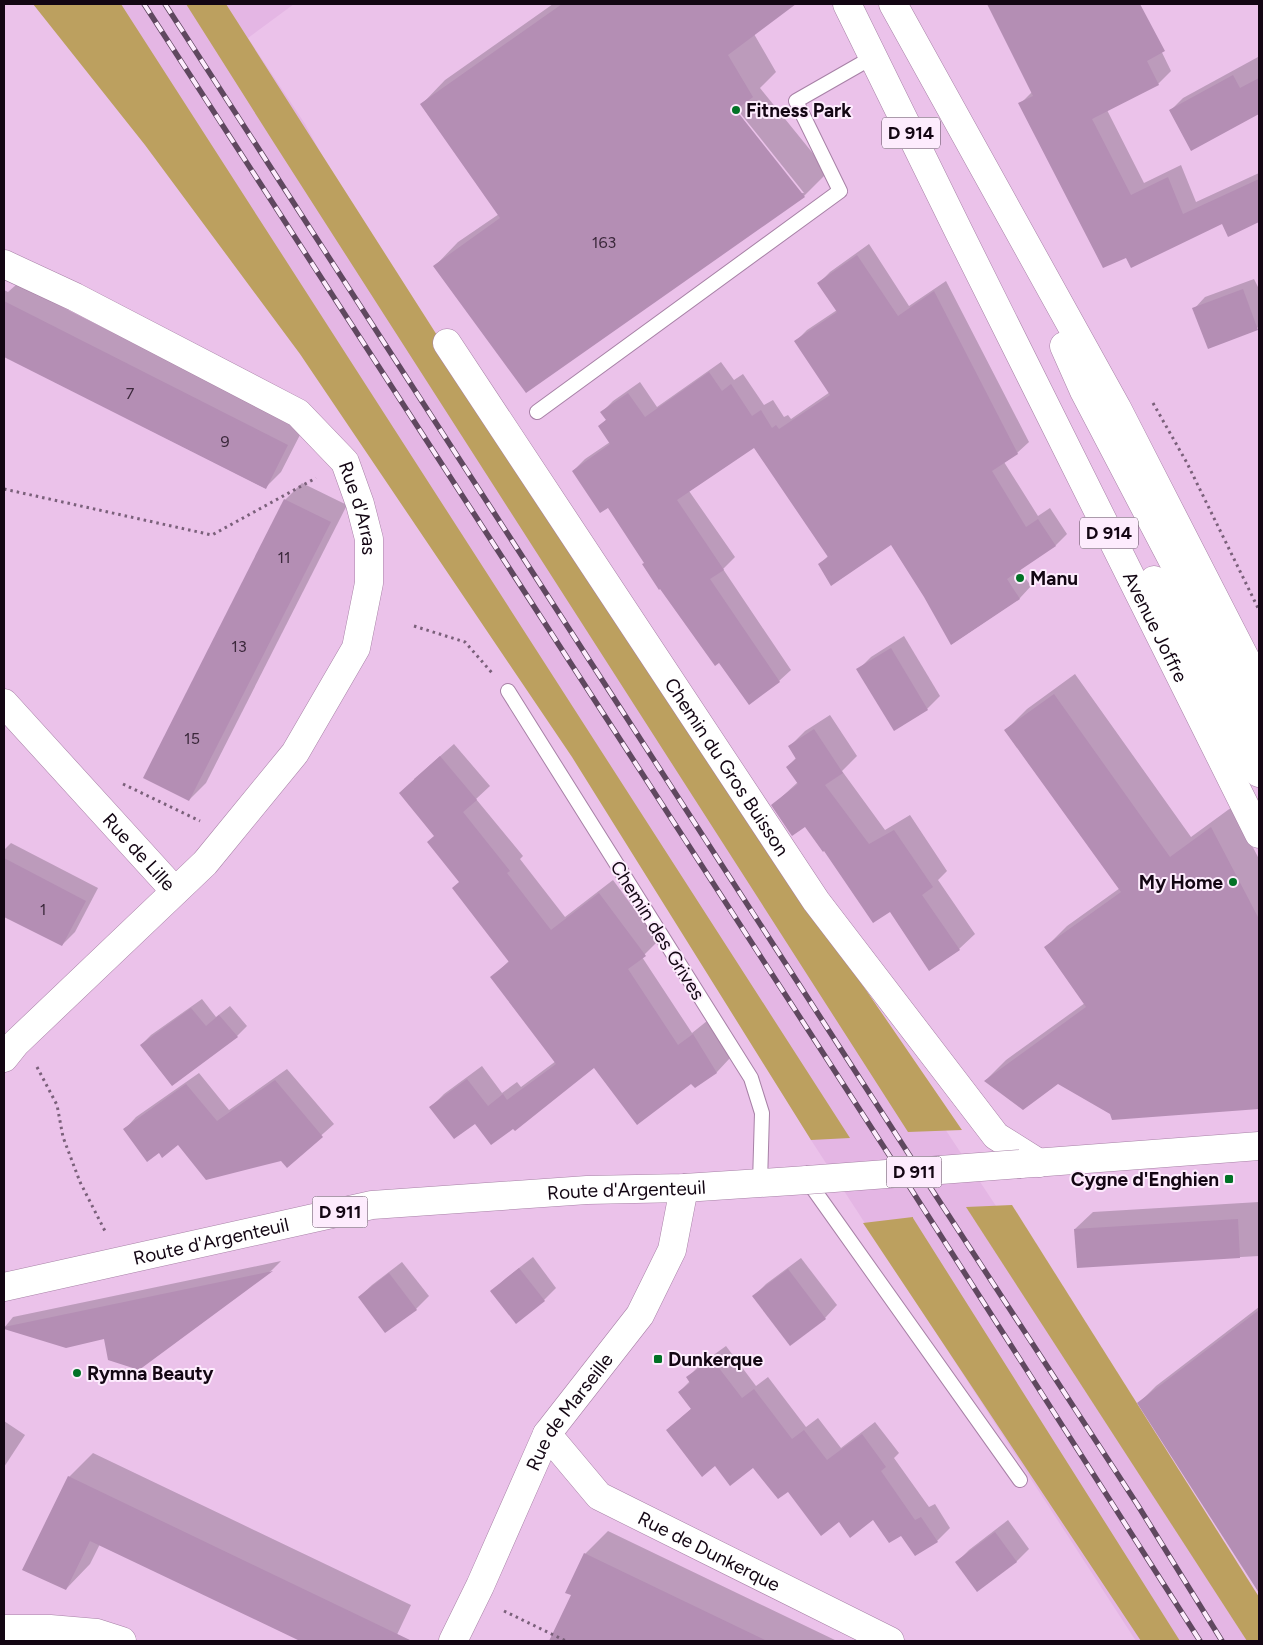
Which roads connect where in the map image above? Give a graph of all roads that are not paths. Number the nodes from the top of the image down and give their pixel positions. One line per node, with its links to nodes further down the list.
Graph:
1 (847, 4): 3 (main road, Avenue Joffre)
2 (893, 4): 4 (main road, D 914)
3 (868, 46): 7 (lane); 9 (main road, Avenue Joffre / D 914)
4 (1006, 210): 8 (main road, D 914); 12 (main road, D 914)
5 (4, 264): 16 (main road, Rue d'Arras)
6 (448, 343): 19 (main road, Chemin du Gros Buisson)
7 (537, 412)
8 (1259, 685)
9 (1199, 688): 14 (main road, Avenue Joffre / D 914); 15 (main road, Avenue Joffre / D 914)
10 (508, 691): 21 (lane, Chemin des Grives)
11 (4, 704): 13 (main road, Rue de Lille)
12 (1259, 730)
13 (14, 733): 16 (main road, Rue de Lille)
14 (1259, 773)
15 (1259, 834)
16 (175, 891): 17 (main road, Rue de Lille)
17 (12, 1048)
18 (1259, 1146): 19 (main road, Route d'Argenteuil / D 911)
19 (1030, 1164): 20 (main road, Route d'Argenteuil / D 911, bridge)
20 (807, 1180): 21 (main road, Route d'Argenteuil / D 911); 25 (lane)
21 (760, 1183): 22 (main road, Route d'Argenteuil / D 911)
22 (684, 1188): 23 (main road, Route d'Argenteuil / D 911); 24 (main road, Rue de Marseille)
23 (4, 1287)
24 (547, 1434): 28 (main road, Rue de Marseille); 29 (main road, Rue de Dunkerque)
25 (1020, 1480)
26 (4, 1629): 27 (main road)
27 (122, 1641)
28 (453, 1641)
29 (890, 1641)

